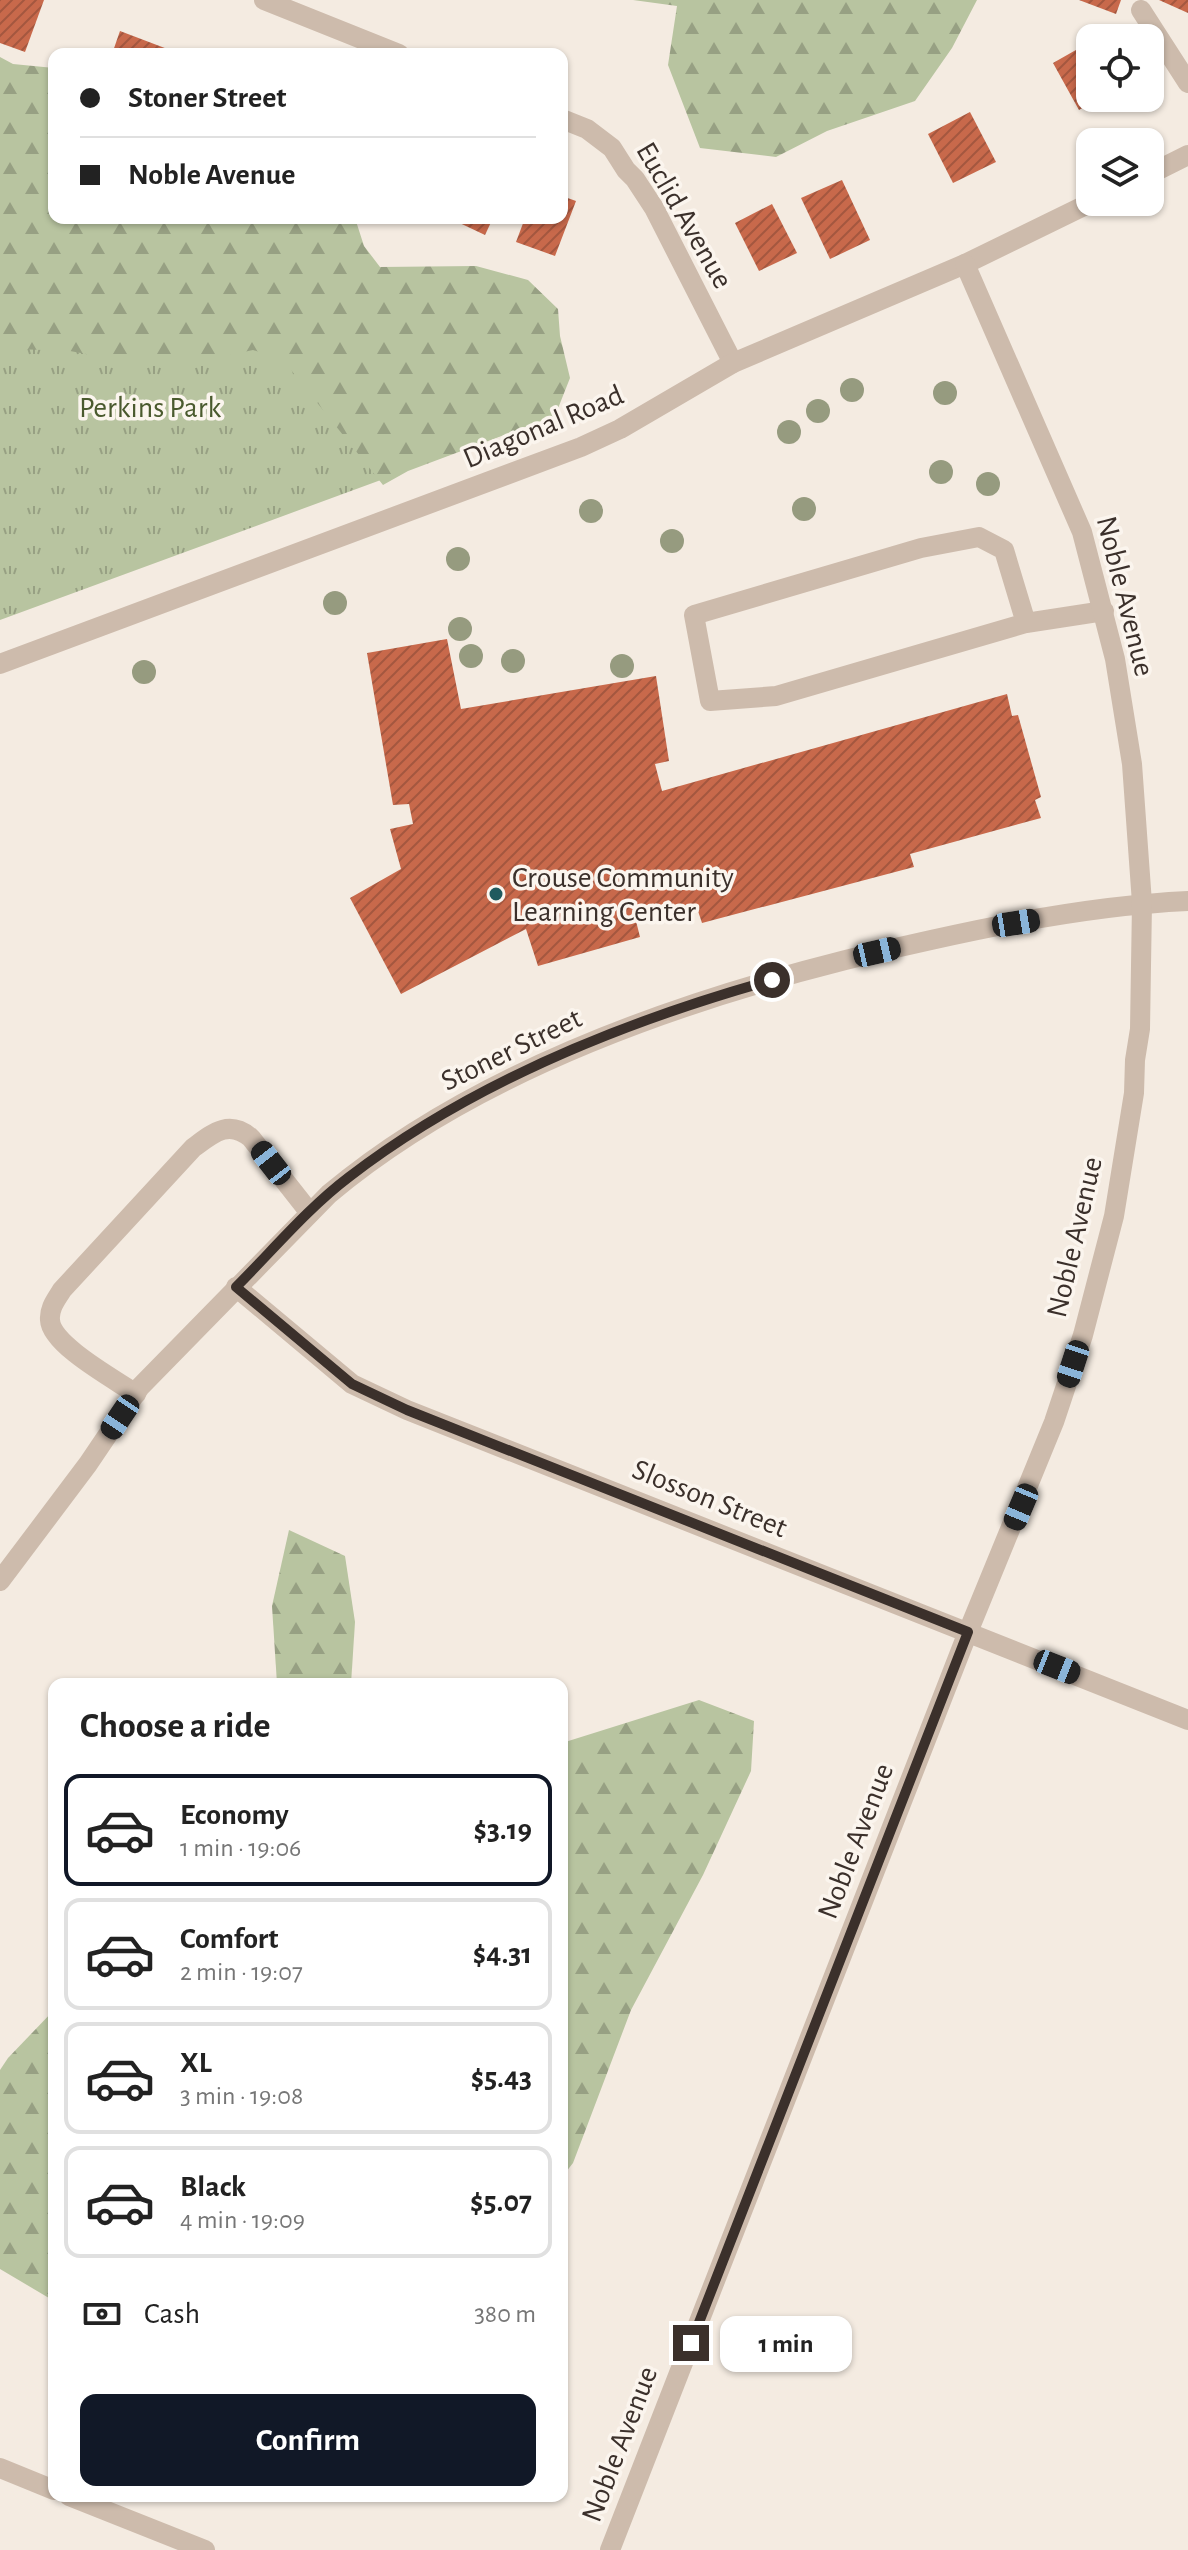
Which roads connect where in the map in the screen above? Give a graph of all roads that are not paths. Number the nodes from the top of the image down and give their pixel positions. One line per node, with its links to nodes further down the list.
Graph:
1 (264, 0): 3 (street)
2 (1141, 10): 4 (street)
3 (384, 48)
4 (1188, 83)
5 (568, 121): 10 (street, Euclid Avenue)
6 (1188, 155): 7 (street)
7 (1164, 167)
8 (1076, 210): 9 (street, Diagonal Road)
9 (965, 264): 10 (street, Diagonal Road); 11 (street, Noble Avenue)
10 (733, 363): 13 (street, Diagonal Road)
11 (1104, 611): 12 (street); 15 (street, Noble Avenue)
12 (1026, 623): 12 (street)
13 (0, 664)
14 (1188, 901): 15 (street, Stoner Street)
15 (1142, 903): 16 (street, Stoner Street); 20 (street, Noble Avenue)
16 (310, 1213): 17 (street, Stoner Street); 18 (street)
17 (236, 1287): 18 (street, Stoner Street); 20 (street, Slosson Street)
18 (136, 1394): 19 (street, Stoner Street)
19 (0, 1581)
20 (968, 1632): 21 (street, Slosson Street); 26 (street, Noble Avenue)
21 (1188, 1720)
22 (0, 2468): 23 (street)
23 (48, 2488)
24 (84, 2502): 25 (street)
25 (205, 2550)
26 (610, 2550)

